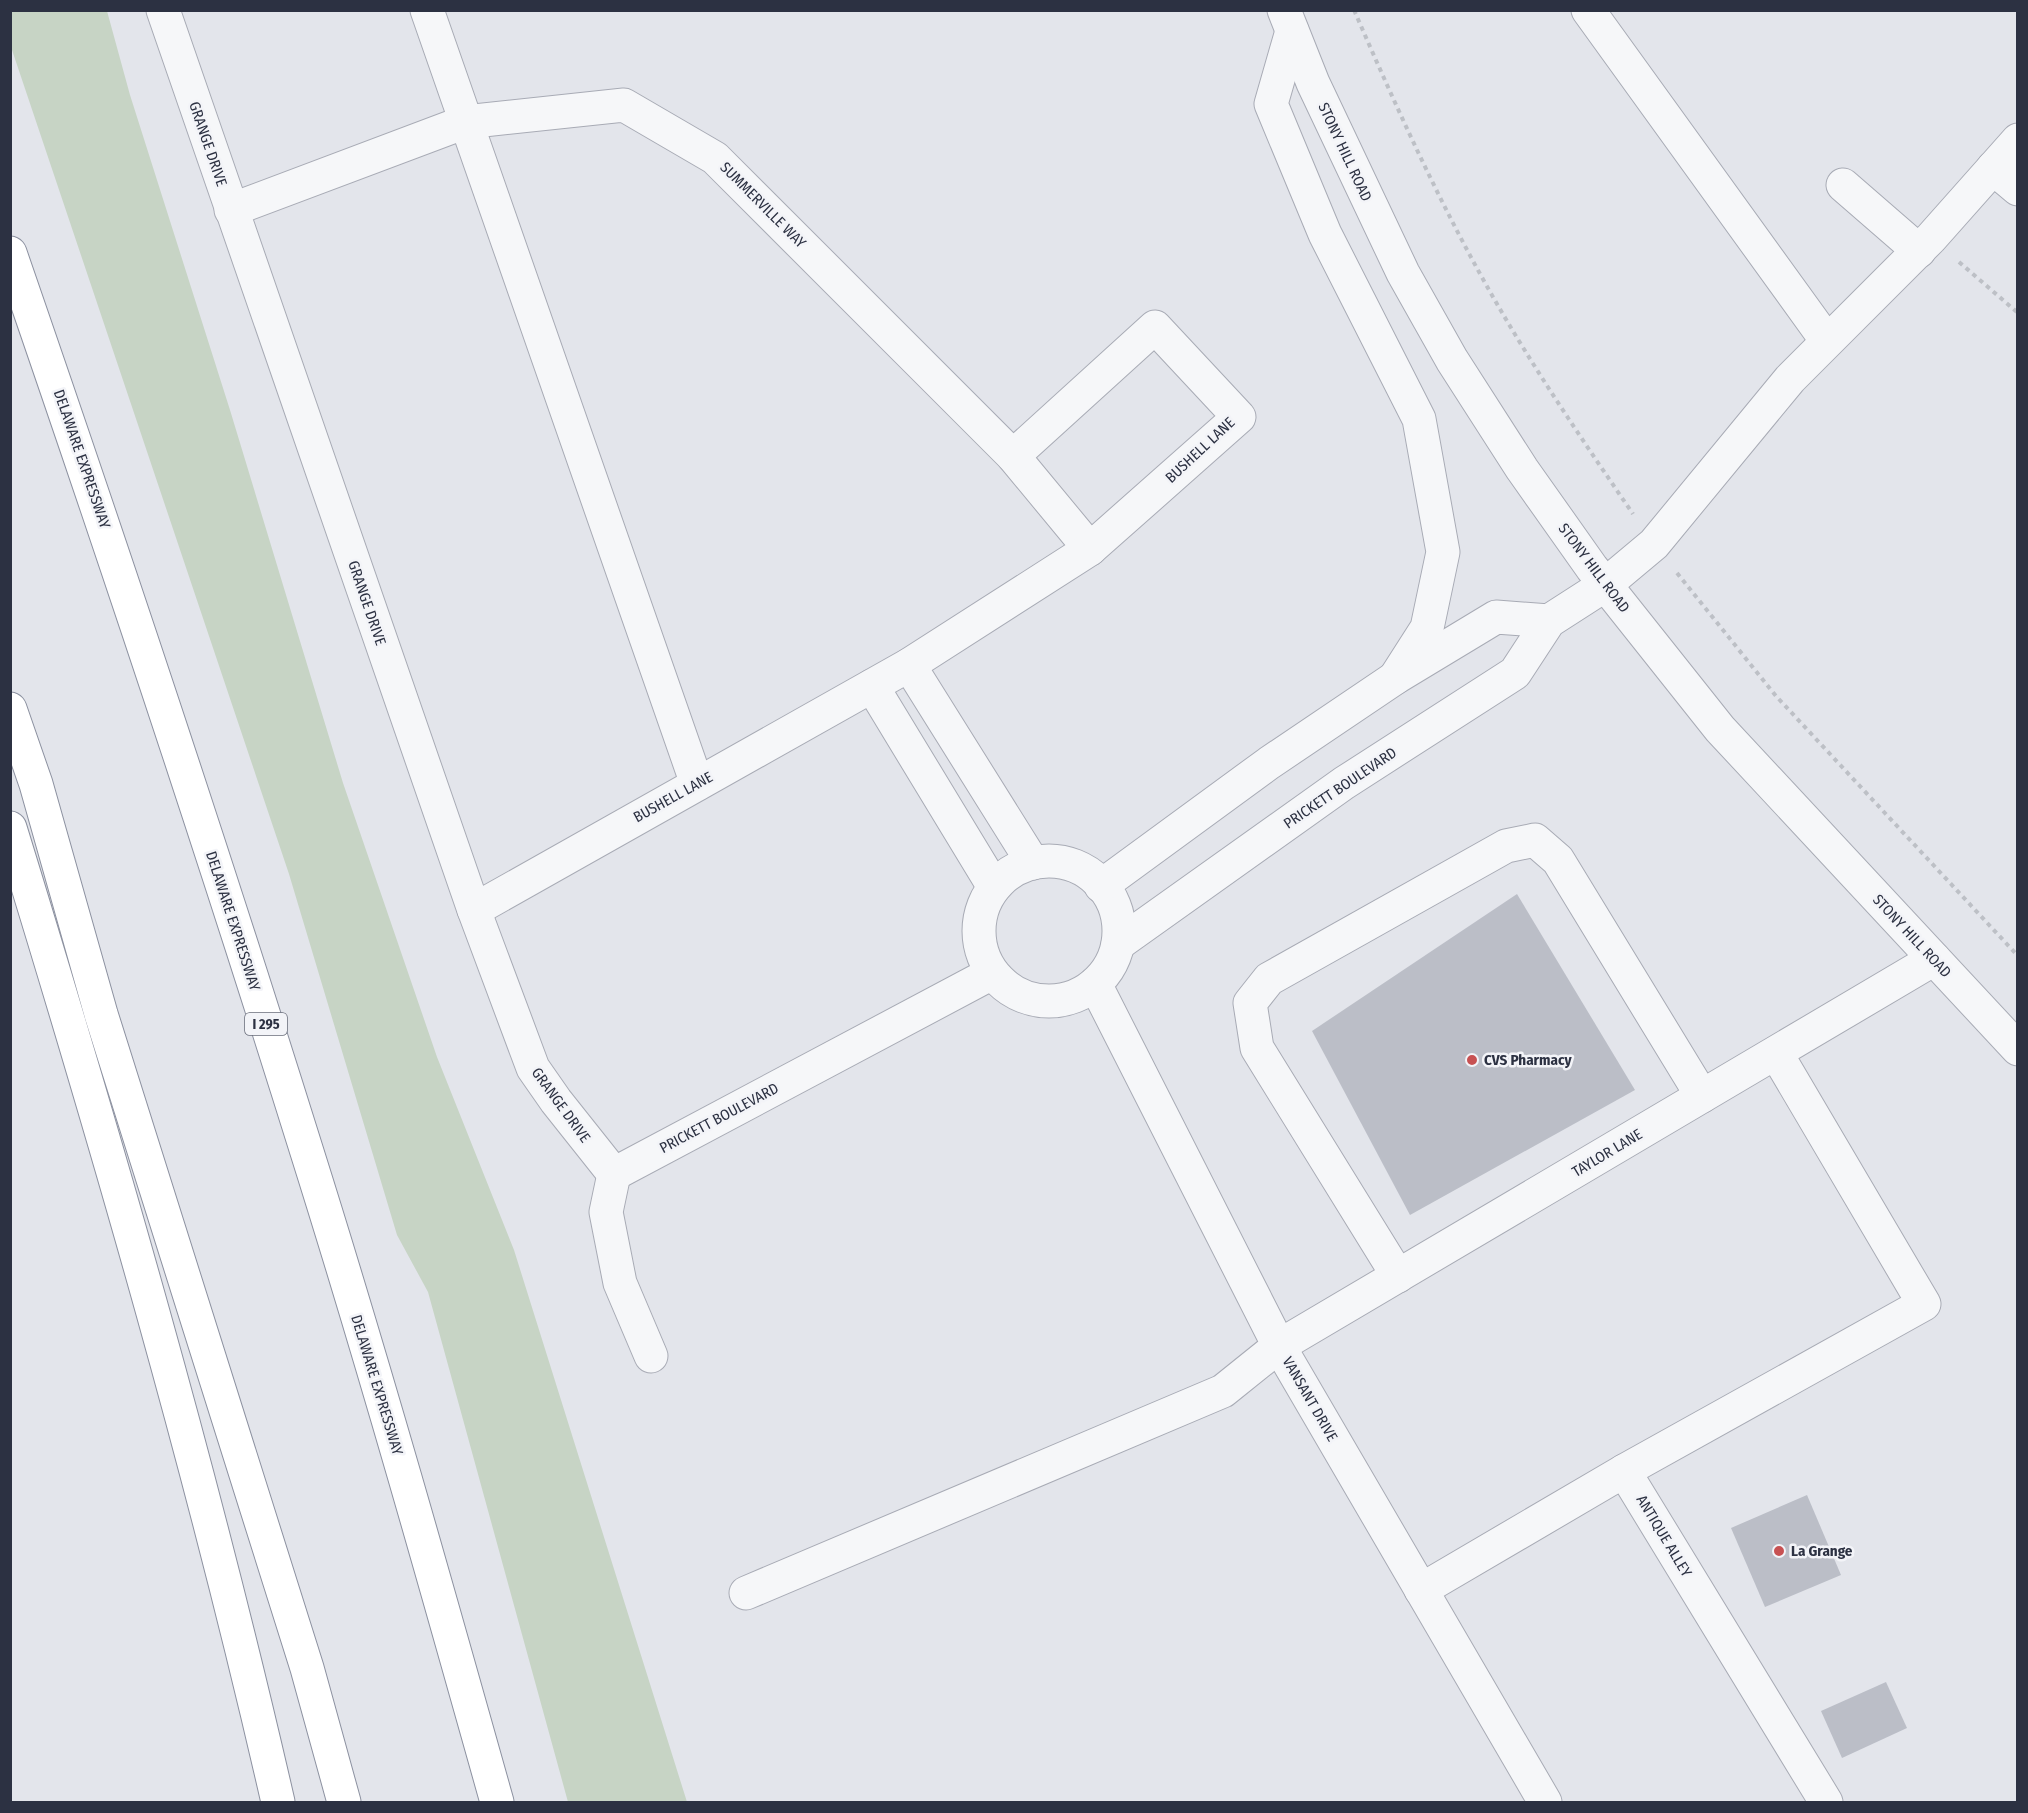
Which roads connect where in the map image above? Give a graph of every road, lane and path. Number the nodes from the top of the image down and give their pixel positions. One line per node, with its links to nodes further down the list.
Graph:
1 (163, 10): 10 (street, GRANGE DRIVE)
2 (427, 10): 5 (street)
3 (1588, 10): 14 (street)
4 (1288, 21): 17 (street, STONY HILL ROAD); 20 (street)
5 (465, 122): 10 (street, SUMMERVILLE WAY); 15 (street, SUMMERVILLE WAY); 23 (street)
6 (2018, 140): 7 (street, PRICKETT BOULEVARD)
7 (1994, 168): 9 (street); 11 (street, PRICKETT BOULEVARD)
8 (1843, 185): 11 (street)
9 (2018, 189)
10 (231, 210): 28 (street, GRANGE DRIVE)
11 (1925, 244): 13 (path); 14 (street, PRICKETT BOULEVARD)
12 (10, 253): 45 (highway, DELAWARE EXPRESSWAY / I 295)
13 (2018, 313)
14 (1827, 341): 17 (street, PRICKETT BOULEVARD)
15 (1013, 456): 16 (street, SUMMERVILLE WAY); 16 (street, BUSHELL LANE)
16 (1090, 549): 19 (street, BUSHELL LANE)
17 (1605, 585): 18 (street, PRICKETT BOULEVARD); 30 (street, STONY HILL ROAD)
18 (1549, 621): 20 (street); 29 (street, PRICKETT BOULEVARD)
19 (909, 665): 21 (street, BUSHELL LANE); 25 (street)
20 (1395, 678): 26 (street)
21 (872, 686): 23 (street, BUSHELL LANE); 27 (street)
22 (10, 709): 44 (highway)
23 (697, 784): 28 (street, BUSHELL LANE)
24 (10, 828): 43 (highway)
25 (1033, 863): 26 (street); 27 (street)
26 (1101, 886): 29 (street)
27 (994, 887): 31 (street)
28 (474, 910): 36 (street, GRANGE DRIVE)
29 (1118, 944): 32 (street)
30 (1934, 959): 33 (street, STONY HILL ROAD); 34 (street, TAYLOR LANE)
31 (992, 973): 32 (street); 36 (street, PRICKETT BOULEVARD)
32 (1095, 984): 38 (street, VANSANT DRIVE)
33 (2018, 1049)
34 (1776, 1053): 35 (street, TAYLOR LANE); 40 (street)
35 (1702, 1096): 37 (street, TAYLOR LANE); 37 (street)
36 (614, 1173): 39 (street)
37 (1398, 1276): 38 (street, TAYLOR LANE)
38 (1279, 1346): 41 (street, VANSANT DRIVE); 42 (street, TAYLOR LANE)
39 (651, 1356)
40 (1624, 1471): 41 (street); 47 (street, ANTIQUE ALLEY)
41 (1421, 1590): 46 (street, VANSANT DRIVE)
42 (746, 1593)
43 (278, 1803)
44 (344, 1803)
45 (497, 1803)
46 (1545, 1803)
47 (1826, 1803)

